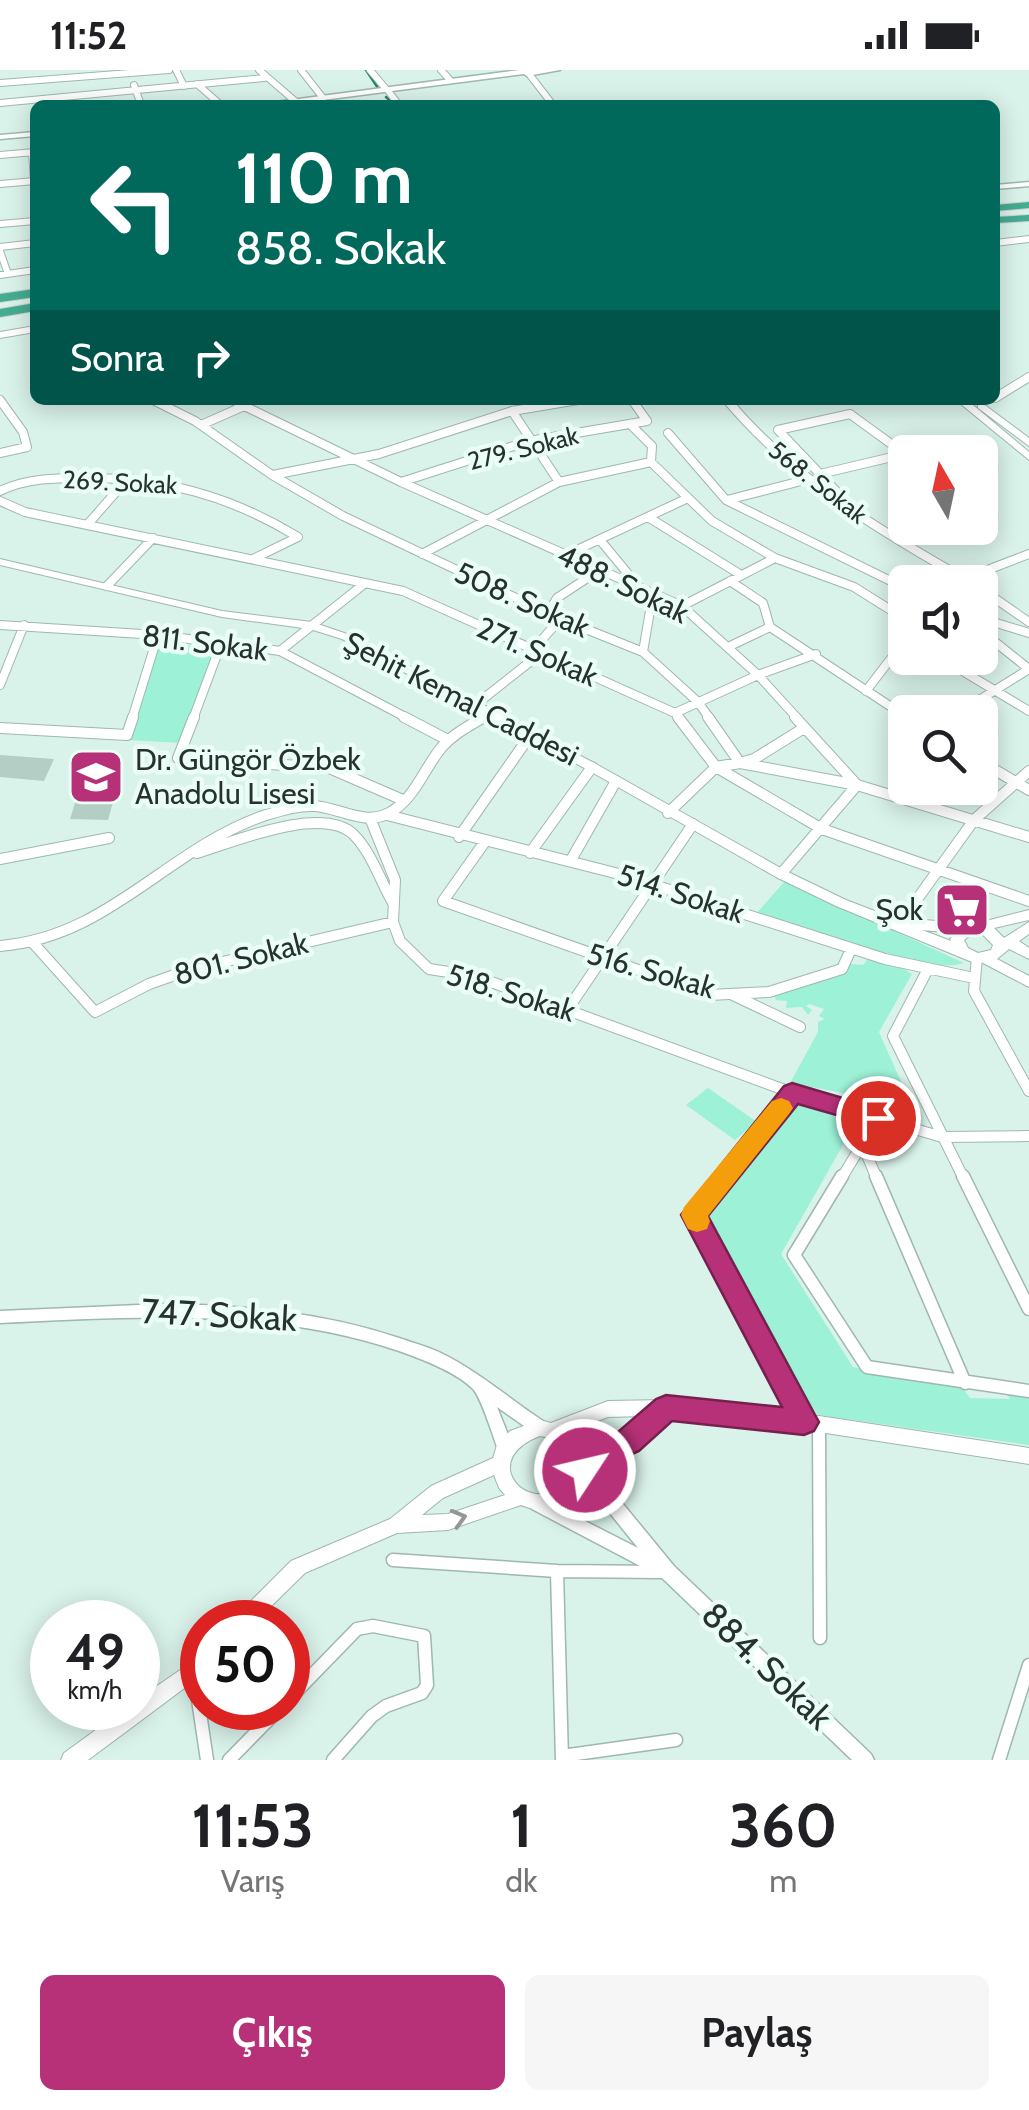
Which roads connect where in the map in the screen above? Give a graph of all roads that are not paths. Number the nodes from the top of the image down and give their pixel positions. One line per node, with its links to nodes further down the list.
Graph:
1 (18, 70): 17 (street)
2 (43, 70): 18 (street)
3 (172, 70): 12 (street); 20 (street)
4 (196, 70): 19 (street)
5 (260, 70): 13 (street)
6 (301, 70): 24 (street)
7 (370, 70): 22 (street)
8 (442, 70): 15 (street)
9 (556, 70): 10 (street)
10 (531, 72): 15 (street); 22 (street); 34 (street)
11 (111, 73): 12 (street); 14 (street)
12 (133, 74): 21 (street)
13 (264, 78): 19 (street); 30 (street)
14 (77, 79): 18 (street); 23 (street)
15 (450, 80): 22 (street)
16 (0, 82): 17 (street)
17 (10, 82): 18 (street)
18 (37, 82): 25 (street)
19 (197, 84): 20 (street); 29 (street)
20 (184, 86): 21 (street)
21 (135, 90): 23 (street); 28 (street)
22 (385, 90): 24 (street); 32 (street); 33 (street)
23 (85, 94): 26 (street); 27 (street)
24 (323, 98): 31 (street)
25 (37, 100)
26 (49, 100)
27 (88, 100)
28 (140, 100)
29 (215, 100)
30 (292, 100)
31 (312, 100)
32 (317, 100)
33 (394, 100)
34 (550, 100)
35 (0, 102): 36 (street)
36 (30, 102)
37 (30, 132): 38 (street)
38 (2, 135): 40 (street)
39 (30, 152): 40 (street)
40 (2, 155)
41 (30, 181): 42 (street)
42 (0, 184)
43 (1029, 184): 44 (street)
44 (1000, 187)
45 (1029, 205): 46 (highway)
46 (1000, 208)
47 (1029, 218): 48 (highway)
48 (1000, 220)
49 (30, 221): 50 (street)
50 (0, 224)
51 (1029, 240): 52 (main road)
52 (1000, 243)
53 (30, 244): 54 (street)
54 (0, 249): 56 (street)
55 (30, 271): 56 (street)
56 (4, 274)
57 (30, 294): 58 (highway)
58 (0, 298)
59 (30, 308): 60 (highway)
60 (0, 313)
61 (30, 329): 62 (main road)
62 (0, 335)
63 (1029, 377): 64 (street)
64 (1000, 393)
65 (0, 400): 79 (street)
66 (163, 405): 75 (street, 508. Sokak)
67 (548, 405): 73 (street)
68 (636, 405): 74 (street, 279. Sokak)
69 (730, 405): 86 (street, 568. Sokak)
70 (967, 405): 80 (main road)
71 (990, 405): 78 (main road)
72 (244, 406): 75 (street); 81 (street, 488. Sokak)
73 (512, 411): 77 (street); 81 (street)
74 (630, 424): 77 (street, 279. Sokak); 82 (street)
75 (201, 425): 84 (street, 508. Sokak)
76 (668, 433): 92 (street)
77 (529, 441): 87 (street, 279. Sokak); 88 (street)
78 (1029, 442)
79 (0, 453)
80 (1029, 457)
81 (354, 459): 84 (street); 87 (street, 488. Sokak)
82 (651, 462): 88 (street); 90 (street)
83 (820, 474): 83 (street); 91 (street)
84 (272, 475): 99 (street, 508. Sokak)
85 (130, 478): 89 (street, 269. Sokak); 96 (street); 103 (street, 269. Sokak)
86 (808, 479): 91 (street, 568. Sokak); 92 (street)
87 (400, 482): 95 (street, 488. Sokak)
88 (559, 482): 95 (street)
89 (0, 491)
90 (688, 498): 94 (street); 102 (street)
91 (836, 499): 105 (street, 568. Sokak)
92 (726, 500): 109 (street)
93 (0, 501): 96 (street, 271. Sokak)
94 (648, 517): 98 (street); 108 (street)
95 (484, 519): 99 (street); 101 (street, 488. Sokak)
96 (88, 524): 97 (street, 271. Sokak)
97 (152, 538): 103 (street, 271. Sokak); 113 (street)
98 (600, 540): 101 (street); 111 (street)
99 (422, 554): 118 (street, 508. Sokak)
100 (1029, 554): 106 (street)
101 (566, 556): 107 (street, 488. Sokak)
102 (775, 558): 108 (street); 117 (street)
103 (252, 560): 112 (street, 271. Sokak)
104 (0, 562): 113 (main road, Şehit Kemal Caddesi)
105 (935, 565)
106 (998, 568)
107 (601, 569): 111 (street, 488. Sokak); 118 (street)
108 (741, 575): 110 (street)
109 (888, 580)
110 (730, 581): 116 (street); 124 (street)
111 (634, 582): 114 (street, 488. Sokak)
112 (364, 584): 123 (street); 131 (street, 271. Sokak)
113 (108, 586): 123 (main road, Şehit Kemal Caddesi)
114 (653, 593): 116 (street, 488. Sokak); 132 (street)
115 (998, 600): 119 (street)
116 (682, 606): 129 (street, 488. Sokak)
117 (888, 608)
118 (556, 616): 131 (street); 132 (street, 508. Sokak)
119 (1029, 622)
120 (998, 623): 125 (street)
121 (0, 625): 122 (street, 811. Sokak)
122 (24, 625): 126 (street, 811. Sokak); 137 (street)
123 (312, 626): 130 (street); 143 (main road, Şehit Kemal Caddesi)
124 (770, 627): 129 (street); 133 (street)
125 (1029, 632)
126 (158, 635): 127 (street, 811. Sokak); 147 (street)
127 (220, 644): 130 (street, 811. Sokak); 161 (street)
128 (998, 644): 138 (street)
129 (730, 646): 135 (street, 488. Sokak)
130 (280, 652): 150 (street, 811. Sokak)
131 (536, 652): 143 (street); 145 (street, 271. Sokak)
132 (642, 652): 141 (street, 508. Sokak)
133 (816, 654): 135 (street); 139 (street)
134 (888, 662): 139 (street)
135 (758, 675): 141 (street); 148 (street, 488. Sokak)
136 (970, 675): 138 (street)
137 (0, 685)
138 (994, 690): 140 (street); 144 (street)
139 (866, 691): 142 (street)
140 (986, 695)
141 (698, 702): 145 (street); 151 (street, 508. Sokak)
142 (888, 705)
143 (474, 706): 146 (main road, Şehit Kemal Caddesi)
144 (1029, 712)
145 (675, 713): 153 (street, 271. Sokak)
146 (488, 714): 149 (main road, Şehit Kemal Caddesi); 150 (street)
147 (0, 728)
148 (804, 728): 151 (street); 158 (street, 488. Sokak)
149 (531, 734): 152 (main road, Şehit Kemal Caddesi); 169 (street)
150 (448, 740): 161 (street)
151 (740, 763): 153 (street); 158 (street)
152 (592, 767): 156 (main road, Şehit Kemal Caddesi); 173 (street)
153 (716, 768): 163 (street); 168 (street, 271. Sokak)
154 (1029, 771): 157 (street)
155 (998, 772): 157 (street)
156 (616, 781): 163 (main road, Şehit Kemal Caddesi); 176 (street)
157 (1015, 782): 159 (street); 166 (street)
158 (857, 785): 160 (street); 168 (street)
159 (1029, 790)
160 (888, 794)
161 (403, 800): 164 (street)
162 (924, 805): 166 (street)
163 (668, 813): 167 (main road, Şehit Kemal Caddesi)
164 (387, 815): 165 (street); 169 (street, 514. Sokak)
165 (370, 818): 174 (street); 181 (street)
166 (974, 820): 170 (street); 177 (street)
167 (693, 824): 178 (main road, Şehit Kemal Caddesi); 179 (street)
168 (822, 829): 177 (street, 271. Sokak); 178 (street)
169 (459, 837): 172 (street, 514. Sokak)
170 (1029, 837)
171 (108, 838): 175 (street)
172 (484, 843): 173 (street, 514. Sokak); 193 (street, 516. Sokak)
173 (530, 853): 176 (street, 514. Sokak)
174 (191, 854): 181 (street); 187 (street)
175 (0, 860)
176 (571, 860): 179 (street, 514. Sokak)
177 (936, 871): 180 (street, 271. Sokak); 184 (street)
178 (781, 874): 184 (main road, Şehit Kemal Caddesi)
179 (651, 884): 190 (street, 514. Sokak); 193 (street)
180 (1029, 902)
181 (393, 903): 183 (street)
182 (1029, 915): 186 (main road)
183 (393, 922): 187 (street, 801. Sokak); 199 (street, 518. Sokak)
184 (896, 922): 186 (main road); 191 (main road, Şehit Kemal Caddesi)
185 (1029, 927): 189 (main road)
186 (972, 929): 189 (main road); 191 (main road)
187 (34, 944): 188 (street)
188 (0, 946)
189 (1004, 946): 192 (main road); 194 (main road)
190 (851, 949): 195 (street, 514. Sokak); 198 (street, 516. Sokak)
191 (962, 950): 194 (main road, Şehit Kemal Caddesi)
192 (1029, 954)
193 (599, 958): 198 (street, 516. Sokak); 199 (street)
194 (981, 958): 196 (street); 197 (main road)
195 (927, 970): 196 (street, 514. Sokak); 205 (street)
196 (974, 978): 201 (street)
197 (1029, 982)
198 (730, 994): 200 (street)
199 (568, 1009): 202 (street, 518. Sokak)
200 (800, 1027)
201 (1029, 1091)
202 (792, 1093): 203 (street, 518. Sokak); 213 (street)
203 (878, 1118): 205 (street, 518. Sokak); 206 (street)
204 (1029, 1136): 205 (street, 518. Sokak)
205 (942, 1137): 207 (street)
206 (862, 1143): 209 (street); 209 (street)
207 (1029, 1310)
208 (0, 1317): 210 (street, 747. Sokak)
209 (965, 1382): 211 (street)
210 (483, 1390): 214 (street, 747. Sokak); 215 (street)
211 (1029, 1391)
212 (666, 1408): 213 (main road); 214 (main road); 217 (main road)
213 (812, 1423): 216 (main road); 224 (street)
214 (547, 1429): 215 (main road); 217 (main road)
215 (502, 1456): 218 (main road); 219 (main road)
216 (1029, 1456)
217 (585, 1466): 218 (main road); 222 (street)
218 (528, 1501): 219 (main road, one-way to 218); 222 (street)
219 (396, 1525): 223 (main road)
220 (393, 1560): 221 (street)
221 (557, 1572): 222 (street); 231 (street)
222 (668, 1572): 236 (street, 884. Sokak)
223 (265, 1600)
224 (820, 1638)
225 (1029, 1665): 237 (street)
226 (310, 1677): 235 (street)
227 (180, 1681): 232 (main road)
228 (204, 1730): 233 (street)
229 (259, 1730): 234 (street)
230 (676, 1740): 231 (street)
231 (562, 1758)
232 (72, 1760)
233 (207, 1760)
234 (230, 1760)
235 (334, 1760)
236 (865, 1760)
237 (998, 1760)

